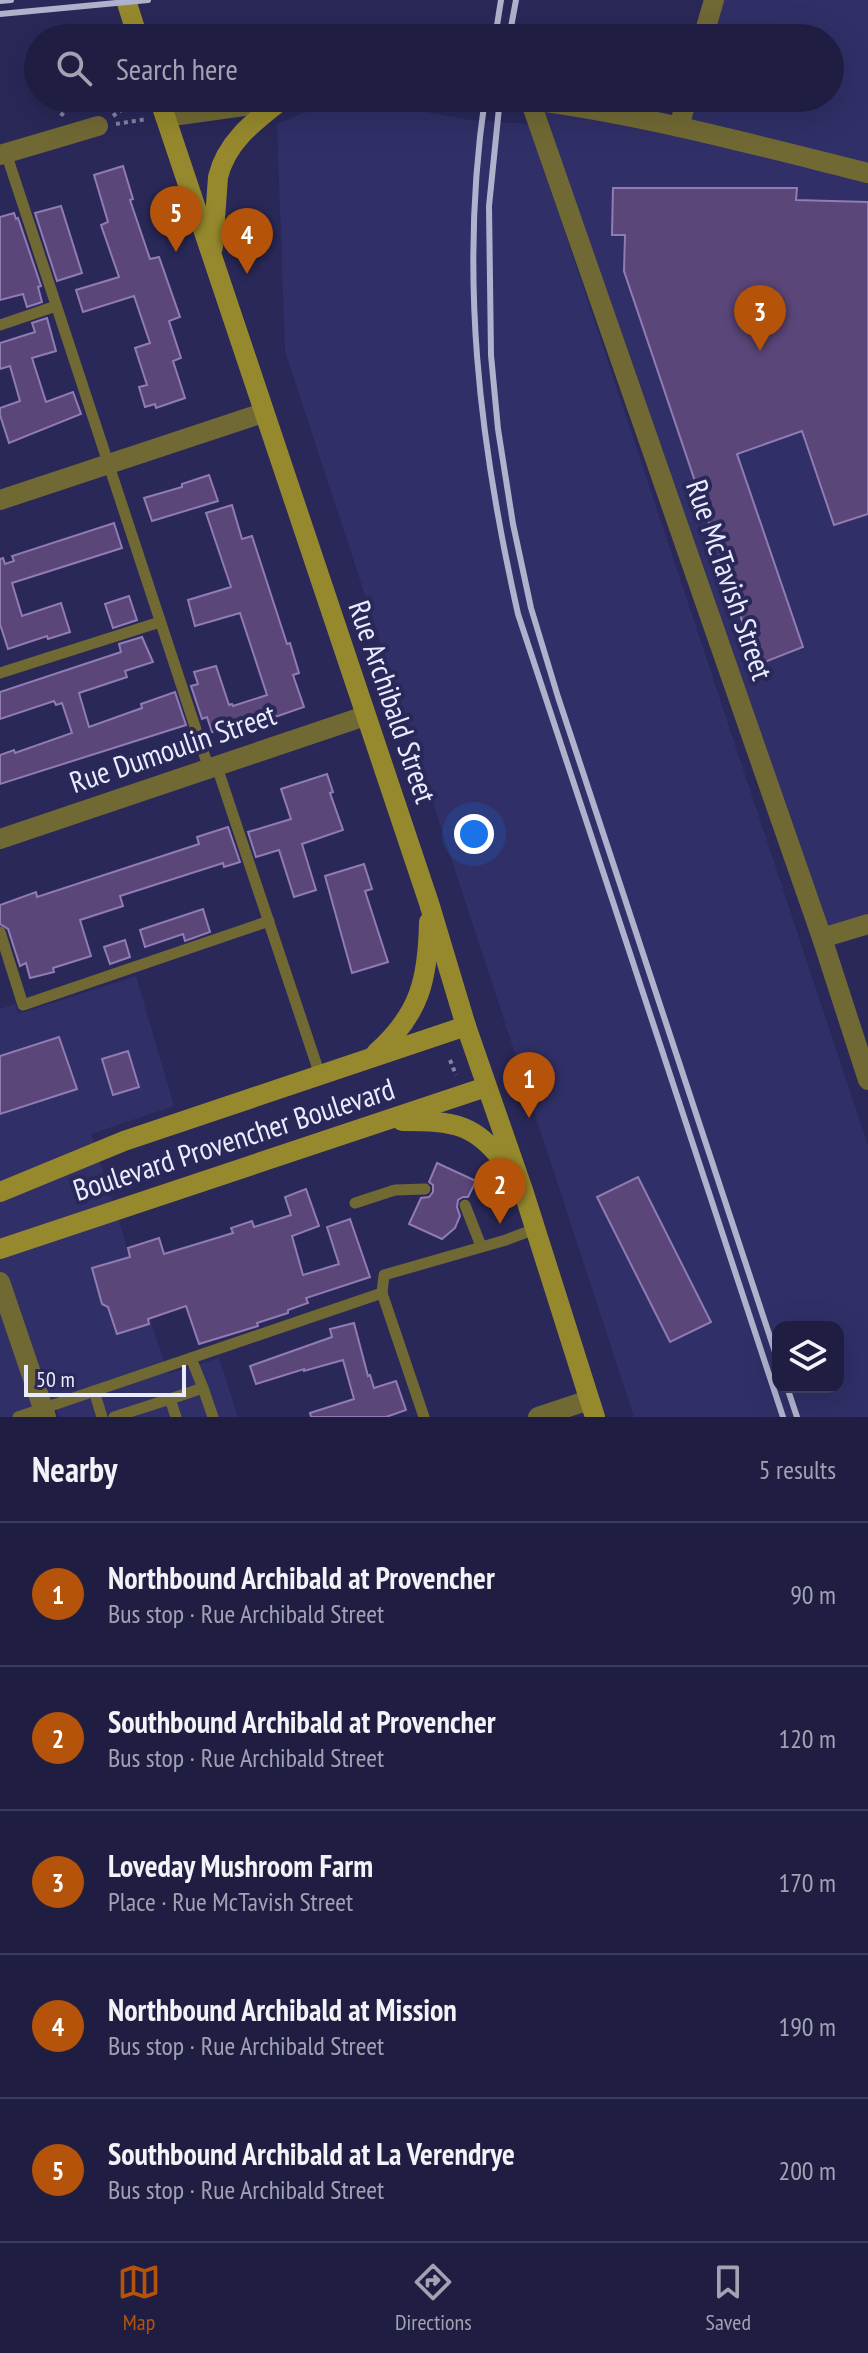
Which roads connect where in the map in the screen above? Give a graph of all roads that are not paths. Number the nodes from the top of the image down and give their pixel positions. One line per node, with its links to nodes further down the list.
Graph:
1 (126, 0): 3 (main road)
2 (714, 0): 4 (street)
3 (134, 24)
4 (707, 24)
5 (164, 112): 14 (main road, Rue Archibald Street)
6 (267, 112): 14 (main road)
7 (527, 112): 29 (street, Rue McTavish Street)
8 (595, 112): 11 (street)
9 (683, 112): 11 (street)
10 (98, 126): 12 (street)
11 (679, 127): 13 (street)
12 (3, 154): 15 (lane)
13 (868, 173)
14 (212, 259): 17 (main road, Rue Archibald Street)
15 (56, 306): 16 (lane); 18 (lane)
16 (0, 325)
17 (263, 413): 18 (street); 22 (main road, Rue Archibald Street)
18 (108, 465): 19 (street); 20 (lane)
19 (0, 500)
20 (160, 622): 21 (lane); 23 (lane)
21 (0, 673)
22 (365, 716): 23 (street, Rue Dumoulin Street); 25 (main road, Rue Archibald Street)
23 (213, 768): 24 (street, Rue Dumoulin Street); 26 (lane)
24 (0, 839)
25 (429, 903): 30 (main road, Rue Archibald Street); 31 (main road)
26 (269, 921): 28 (lane); 32 (lane)
27 (868, 924): 29 (street)
28 (0, 932)
29 (822, 938): 33 (street, Rue McTavish Street)
30 (466, 1026): 31 (main road, Boulevard Provencher Boulevard); 34 (main road, Rue Archibald Street)
31 (370, 1059): 32 (main road, Boulevard Provencher Boulevard)
32 (320, 1075): 38 (main road, Boulevard Provencher Boulevard)
33 (868, 1080)
34 (486, 1087): 35 (main road, Boulevard Provencher Boulevard); 37 (main road, Rue Archibald Street)
35 (386, 1121): 37 (main road); 43 (main road, Boulevard Provencher Boulevard)
36 (425, 1189): 39 (lane)
37 (523, 1190): 41 (main road, Rue Archibald Street)
38 (0, 1192)
39 (355, 1203)
40 (465, 1205): 42 (lane)
41 (535, 1229): 42 (lane); 50 (main road, Rue Archibald Street)
42 (481, 1246): 45 (lane)
43 (0, 1249)
44 (0, 1282): 51 (street)
45 (382, 1293): 46 (lane); 57 (lane)
46 (191, 1358): 47 (lane); 48 (lane)
47 (203, 1388): 49 (lane); 56 (lane)
48 (94, 1391): 51 (lane); 53 (lane)
49 (170, 1399): 54 (lane); 55 (lane)
50 (592, 1408): 58 (street)
51 (45, 1413): 52 (lane)
52 (18, 1417)
53 (102, 1417)
54 (114, 1417)
55 (176, 1417)
56 (213, 1417)
57 (424, 1417)
58 (538, 1417)

